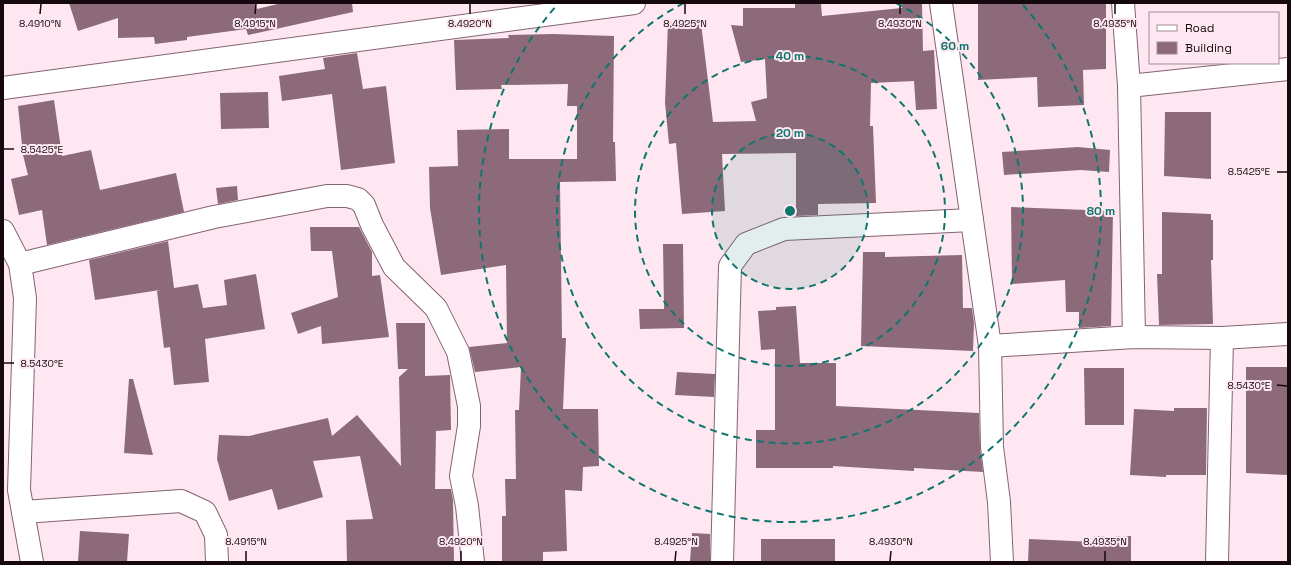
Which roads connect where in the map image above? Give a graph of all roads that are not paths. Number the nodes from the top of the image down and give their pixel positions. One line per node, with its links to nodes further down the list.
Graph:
1 (634, 3): 6 (street)
2 (941, 3): 7 (street)
3 (1123, 3): 5 (street)
4 (1288, 69): 5 (street)
5 (1129, 86): 11 (street)
6 (3, 88)
7 (972, 220): 13 (street); 18 (street)
8 (3, 232): 9 (street)
9 (20, 264): 14 (street); 17 (street)
10 (1288, 334): 12 (street)
11 (1134, 337): 12 (street); 13 (street)
12 (1222, 338): 20 (street)
13 (990, 346): 19 (street)
14 (23, 512): 15 (street); 16 (street)
15 (32, 562)
16 (217, 562)
17 (473, 562)
18 (722, 562)
19 (1002, 562)
20 (1217, 562)

